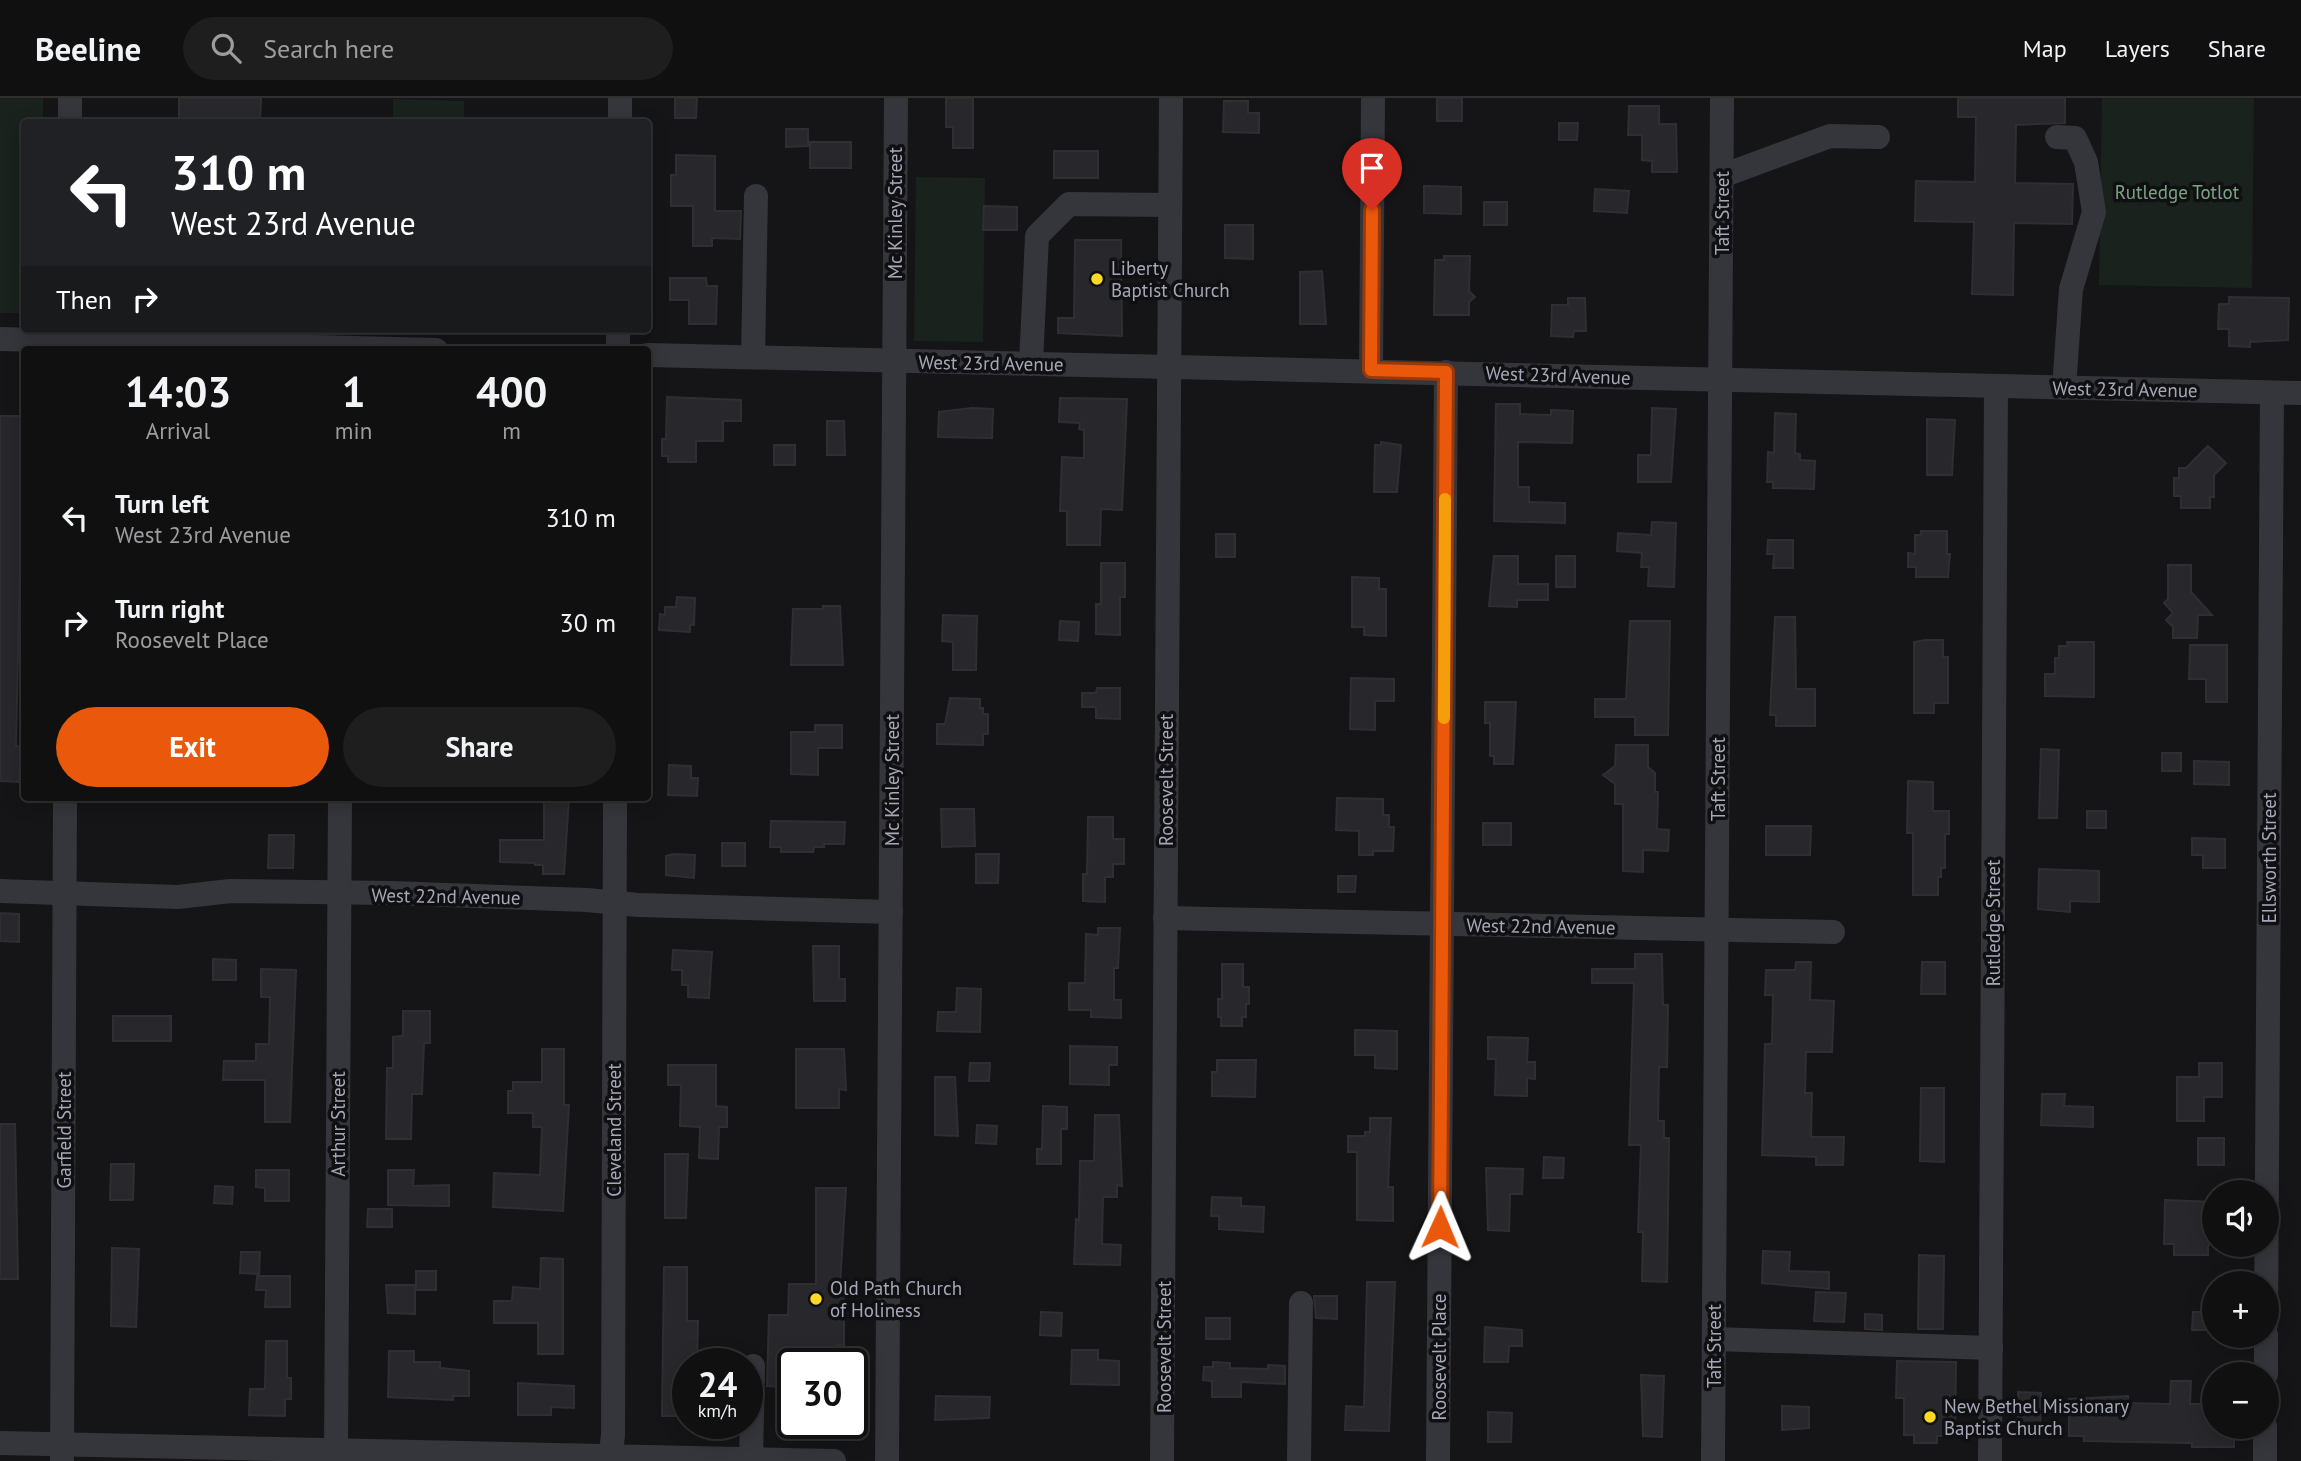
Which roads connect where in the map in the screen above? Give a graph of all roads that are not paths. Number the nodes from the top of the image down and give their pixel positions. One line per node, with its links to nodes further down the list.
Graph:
1 (70, 98): 7 (street)
2 (621, 98): 8 (street)
3 (896, 98): 19 (street, Mc Kinley Street)
4 (1171, 98): 13 (street, Roosevelt Street)
5 (1373, 98): 22 (street)
6 (1722, 98): 11 (street, Taft Street)
7 (70, 119)
8 (620, 119)
9 (1878, 136): 11 (street)
10 (2057, 137): 26 (street)
11 (1722, 176): 24 (street, Taft Street)
12 (756, 196): 18 (street)
13 (1170, 205): 20 (street); 21 (street, Roosevelt Street)
14 (0, 340): 15 (street)
15 (68, 340): 16 (street)
16 (251, 346)
17 (651, 355): 18 (street, West 23rd Avenue)
18 (753, 358): 19 (street, West 23rd Avenue)
19 (894, 360): 20 (street, West 23rd Avenue); 36 (street, Mc Kinley Street)
20 (1031, 363): 21 (street, West 23rd Avenue)
21 (1168, 367): 22 (street, West 23rd Avenue); 37 (street, Roosevelt Street)
22 (1371, 370): 23 (street, West 23rd Avenue)
23 (1446, 372): 24 (street, West 23rd Avenue); 38 (street, Roosevelt Place)
24 (1720, 379): 25 (street, West 23rd Avenue); 39 (street, Taft Street)
25 (1996, 386): 26 (street, West 23rd Avenue); 44 (street, Rutledge Street)
26 (2064, 388): 27 (street, West 23rd Avenue)
27 (2272, 393): 28 (street, West 23rd Avenue); 41 (street, Ellsworth Street)
28 (2301, 393)
29 (65, 801): 33 (street, Garfield Street)
30 (340, 801): 34 (street, Arthur Street)
31 (615, 801): 35 (street, Cleveland Street)
32 (0, 891): 33 (street, West 22nd Avenue)
33 (64, 893): 34 (street, West 22nd Avenue); 49 (street, Garfield Street)
34 (339, 895): 35 (street, West 22nd Avenue); 48 (street, Arthur Street)
35 (615, 903): 36 (street, West 22nd Avenue); 50 (street, Cleveland Street)
36 (891, 912): 53 (street, Mc Kinley Street)
37 (1165, 918): 38 (street, West 22nd Avenue); 54 (street, Roosevelt Street)
38 (1442, 924): 39 (street, West 22nd Avenue); 56 (street, Roosevelt Place)
39 (1717, 930): 40 (street, West 22nd Avenue); 43 (street, Taft Street)
40 (1833, 932)
41 (2266, 1271)
42 (1301, 1303): 55 (street)
43 (1714, 1339): 44 (street); 57 (street, Taft Street)
44 (1991, 1348): 58 (street, Rutledge Street)
45 (751, 1439): 51 (street)
46 (2266, 1439): 59 (street)
47 (0, 1443): 49 (street)
48 (336, 1450): 49 (street); 50 (street)
49 (62, 1453)
50 (611, 1459): 51 (street)
51 (751, 1460): 52 (street)
52 (834, 1461)
53 (887, 1461)
54 (1162, 1461)
55 (1299, 1461)
56 (1438, 1461)
57 (1713, 1461)
58 (1990, 1461)
59 (2265, 1461)

